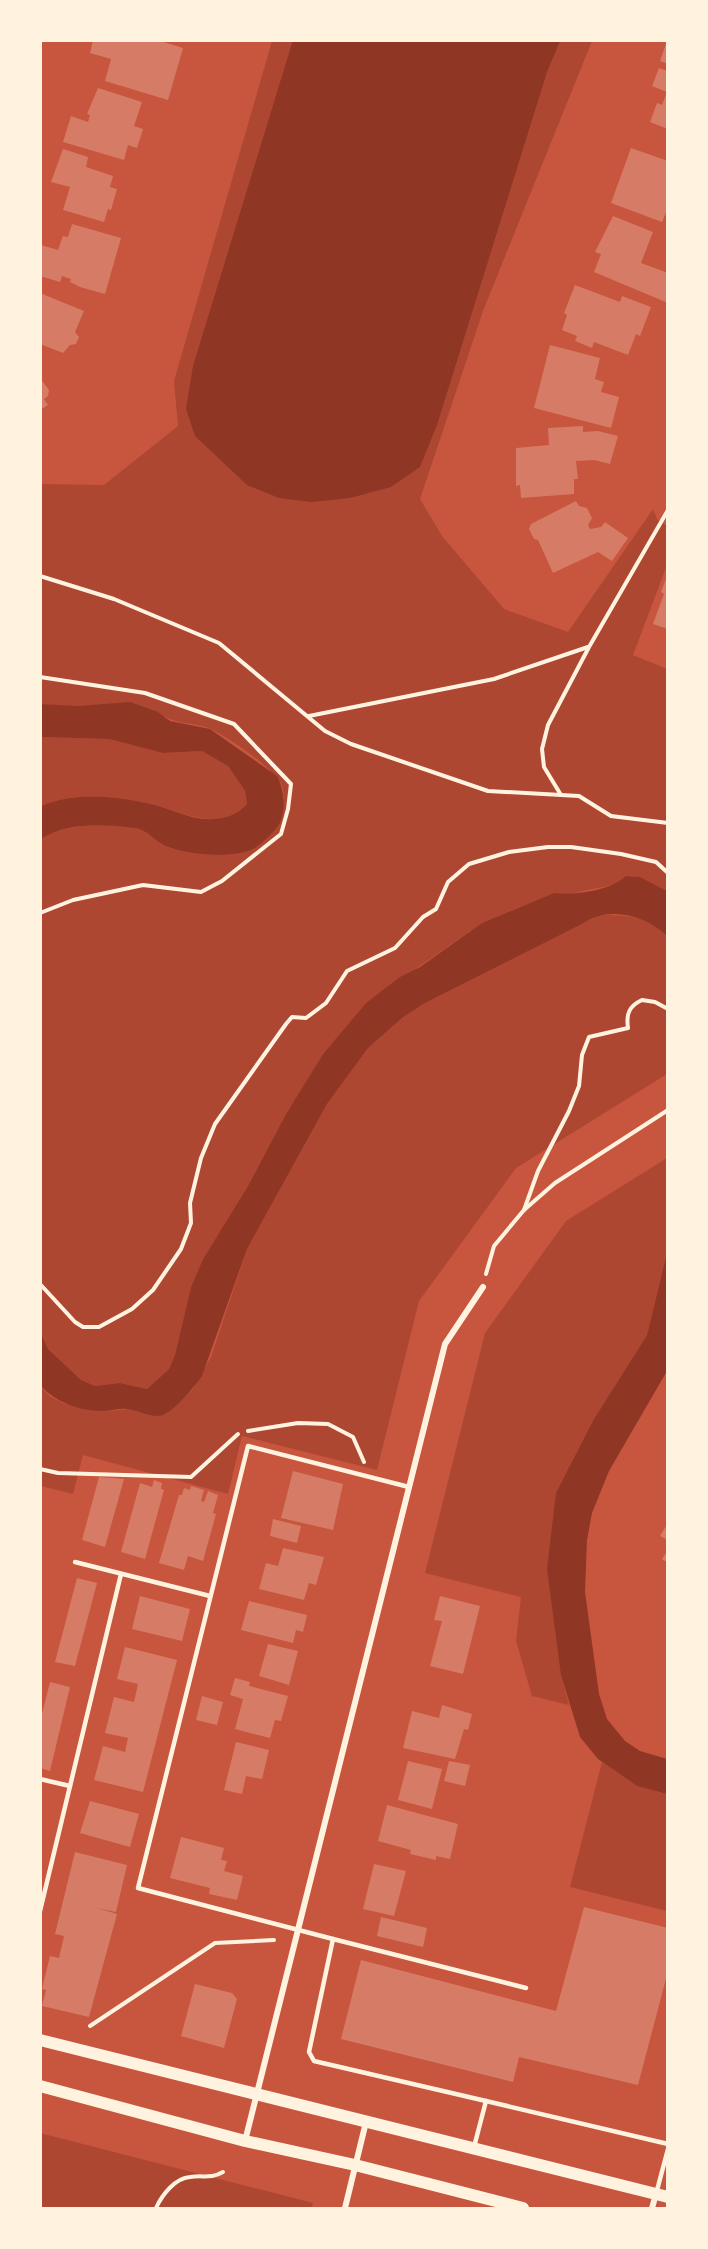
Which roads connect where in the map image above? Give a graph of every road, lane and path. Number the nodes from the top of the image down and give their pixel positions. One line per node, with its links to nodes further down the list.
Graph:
1 (668, 510): 3 (path)
2 (40, 576): 5 (path)
3 (589, 647): 5 (path); 6 (path)
4 (40, 677): 9 (path)
5 (309, 716): 6 (path)
6 (561, 795): 7 (path)
7 (668, 824)
8 (668, 873): 13 (path)
9 (40, 913)
10 (668, 1009): 12 (path)
11 (668, 1110): 12 (path)
12 (524, 1210): 14 (path)
13 (40, 1284)
14 (483, 1287): 17 (street)
15 (40, 1469): 16 (path)
16 (369, 1477): 17 (lane); 20 (lane)
17 (409, 1487): 24 (street)
18 (75, 1562): 19 (lane)
19 (121, 1574): 20 (lane); 22 (lane)
20 (210, 1596): 24 (lane)
21 (40, 1779): 22 (lane)
22 (70, 1786): 23 (lane)
23 (40, 1911)
24 (299, 1928): 25 (street); 26 (lane)
25 (297, 1939): 28 (path); 33 (street)
26 (333, 1939): 27 (lane); 34 (lane)
27 (526, 1988)
28 (90, 2026)
29 (40, 2040): 33 (main road)
30 (40, 2086): 32 (main road)
31 (40, 2092): 32 (main road)
32 (61, 2094): 36 (main road)
33 (257, 2094): 35 (main road); 36 (street)
34 (486, 2101): 37 (lane); 38 (lane)
35 (367, 2120): 38 (main road); 39 (street)
36 (245, 2141): 39 (main road)
37 (668, 2146): 41 (lane)
38 (474, 2147): 41 (main road)
39 (355, 2165): 43 (street); 44 (main road)
40 (223, 2172): 42 (path)
41 (662, 2195): 45 (street)
42 (156, 2208)
43 (345, 2208)
44 (523, 2208)
45 (652, 2208)

